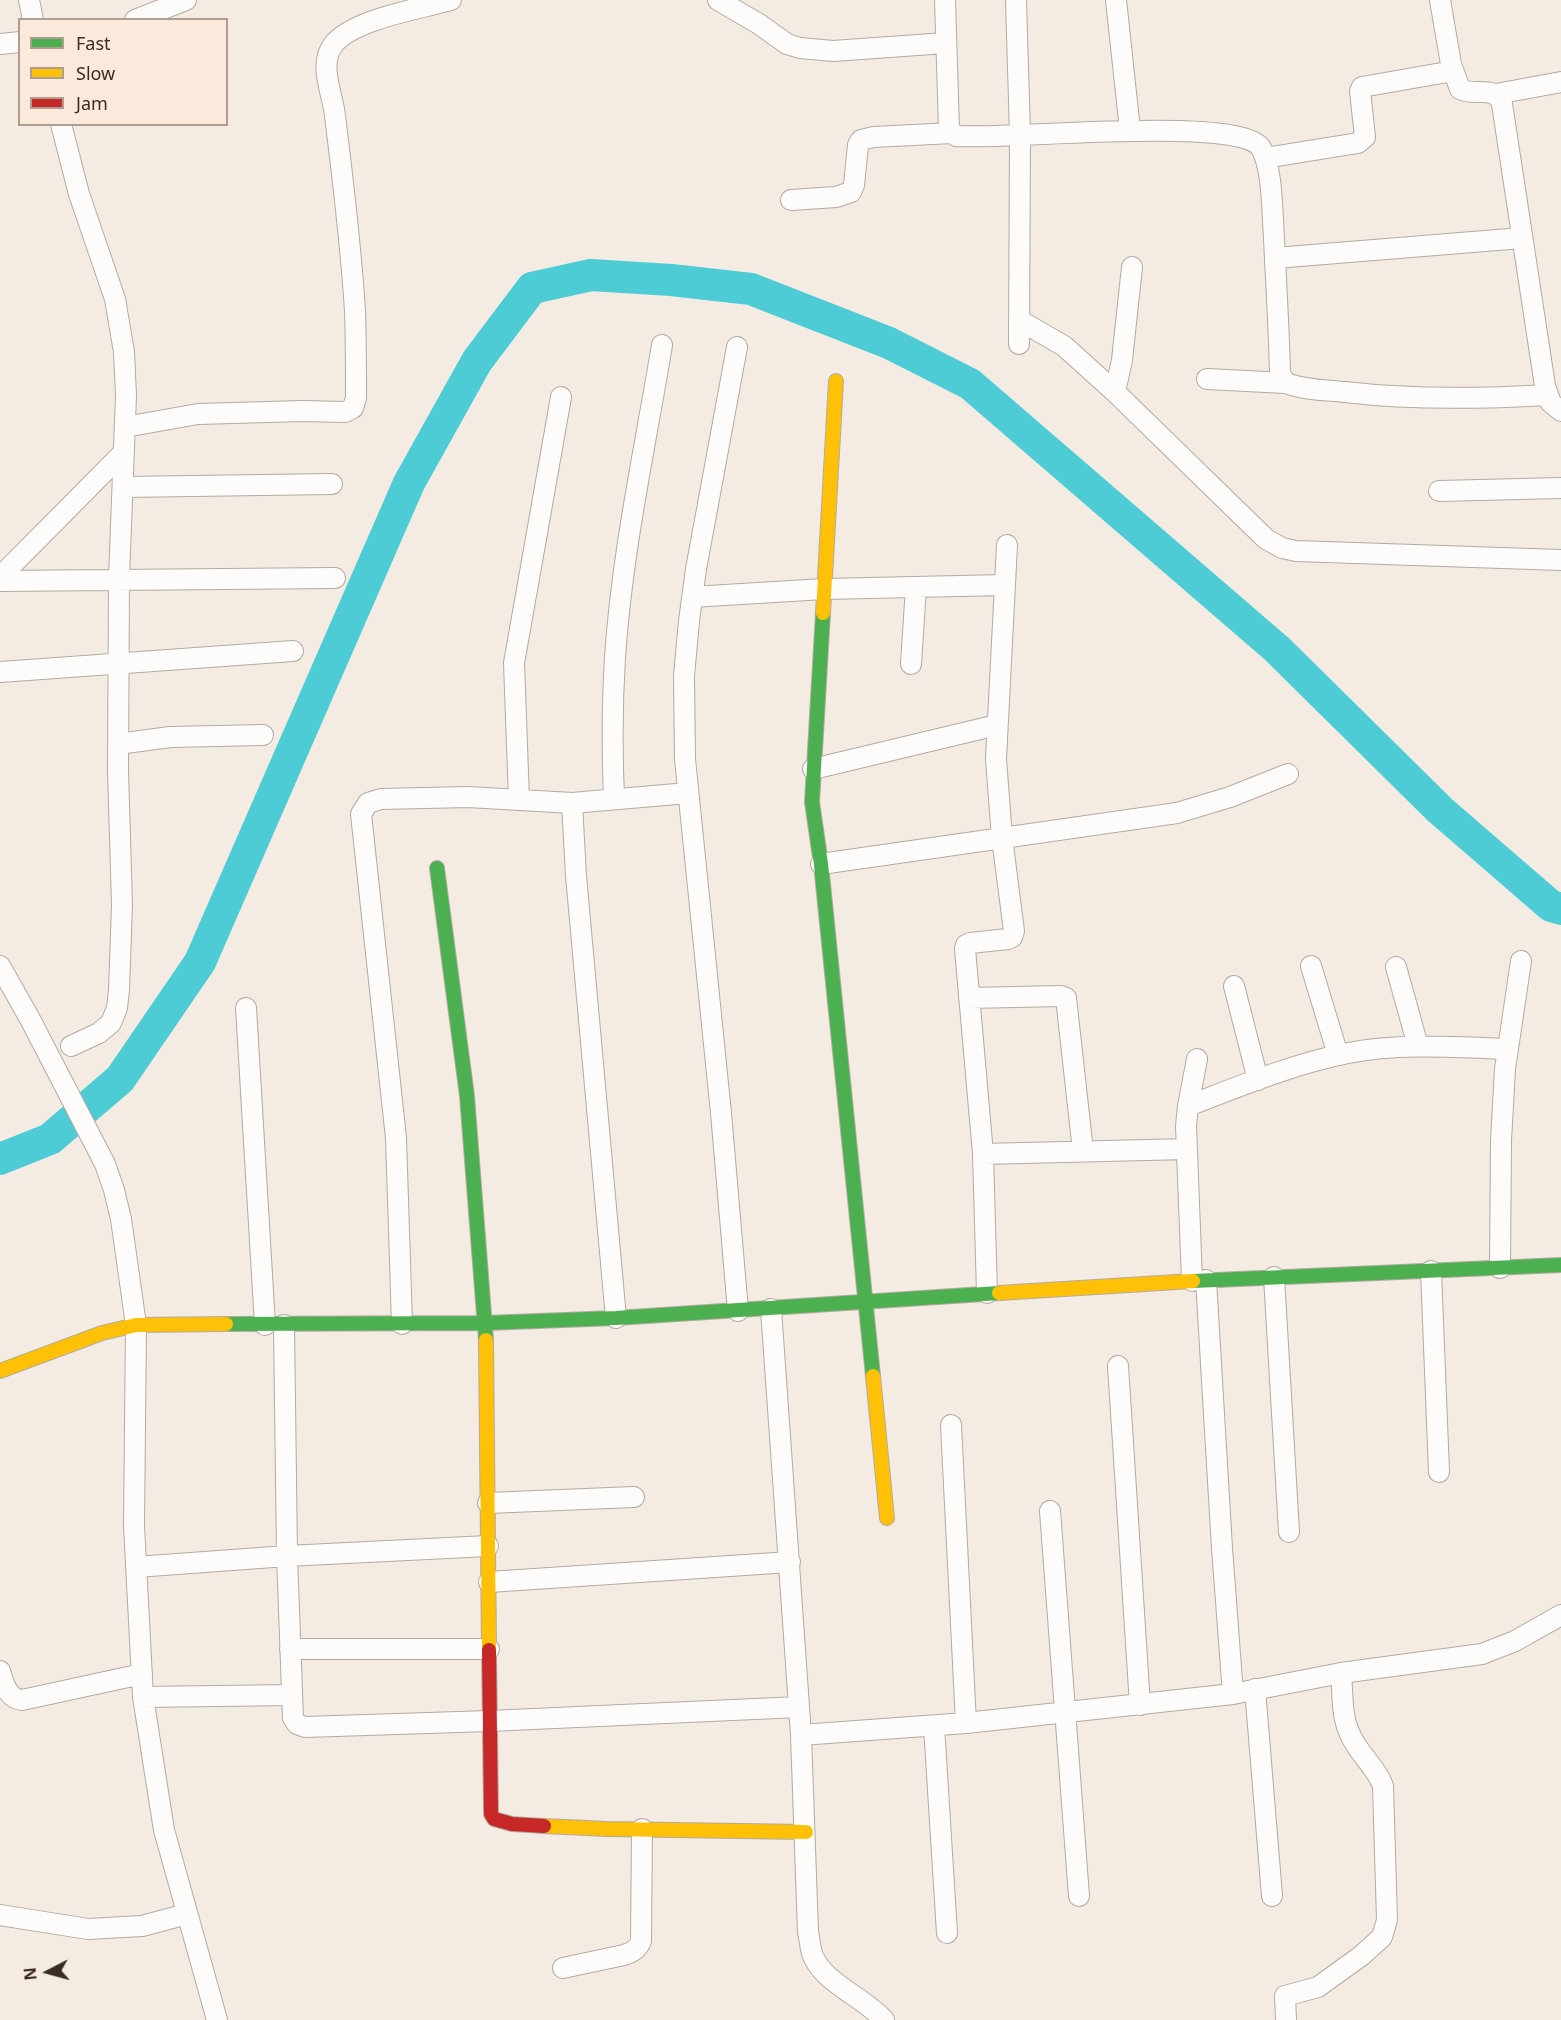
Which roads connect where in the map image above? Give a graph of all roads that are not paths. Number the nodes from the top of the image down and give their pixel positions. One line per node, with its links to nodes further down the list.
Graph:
1 (29, 0): 9 (street)
2 (186, 0): 10 (street)
3 (451, 0): 37 (street)
4 (718, 0): 12 (street)
5 (945, 0): 12 (street)
6 (1016, 0): 20 (street)
7 (1116, 0): 18 (street)
8 (1440, 0): 14 (street)
9 (33, 18)
10 (140, 18)
11 (18, 42): 13 (street)
12 (946, 43): 19 (street)
13 (0, 44)
14 (1453, 71): 16 (street); 21 (street)
15 (1561, 82): 16 (street)
16 (1496, 94): 23 (street)
17 (62, 126): 37 (street)
18 (1130, 130): 20 (street); 21 (street)
19 (952, 133): 20 (street); 22 (street)
20 (1020, 135): 26 (street)
21 (1265, 158): 24 (street)
22 (791, 200)
23 (1522, 238): 24 (street); 34 (street)
24 (1275, 258): 32 (street)
25 (1132, 267): 33 (street)
26 (1019, 320): 27 (street); 33 (street)
27 (1019, 344)
28 (662, 345): 62 (street)
29 (736, 347): 51 (street)
30 (1207, 379): 32 (street)
31 (836, 381): 50 (street)
32 (1286, 383): 34 (street)
33 (1115, 392): 44 (street)
34 (1547, 395): 36 (street)
35 (561, 397): 63 (street)
36 (1561, 411)
37 (125, 427): 38 (street)
38 (124, 452): 40 (street); 47 (street)
39 (332, 484): 40 (street)
40 (123, 487): 45 (street)
41 (1561, 488): 42 (street)
42 (1439, 491)
43 (1007, 545): 48 (street)
44 (1561, 560)
45 (119, 578): 46 (street); 47 (street); 53 (street)
46 (336, 578)
47 (0, 579)
48 (1005, 585): 49 (street); 56 (street)
49 (916, 587): 50 (street); 54 (street)
50 (824, 589): 51 (street); 59 (street)
51 (692, 597): 61 (street)
52 (293, 651): 53 (street)
53 (119, 663): 55 (street); 58 (street)
54 (911, 664)
55 (0, 672)
56 (997, 725): 59 (street); 65 (street)
57 (263, 735): 58 (street)
58 (118, 744): 76 (street)
59 (813, 769): 66 (street)
60 (1288, 774): 65 (street)
61 (688, 793): 62 (street); 93 (street)
62 (614, 799): 64 (street)
63 (519, 800): 64 (street); 96 (street)
64 (572, 803): 94 (street)
65 (1002, 838): 66 (street); 73 (street)
66 (821, 864): 91 (street)
67 (436, 868): 95 (street)
68 (1521, 962): 77 (street)
69 (0, 966): 97 (street)
70 (1311, 966): 78 (street)
71 (1396, 967): 75 (street)
72 (1234, 986): 80 (street)
73 (969, 998): 83 (street); 84 (street)
74 (246, 1008): 98 (street)
75 (1418, 1046): 77 (street); 78 (street)
76 (71, 1047)
77 (1508, 1048): 86 (street)
78 (1338, 1055): 80 (street)
79 (1197, 1059): 81 (street)
80 (1258, 1080): 81 (street)
81 (1188, 1106): 82 (street)
82 (1187, 1149): 83 (street); 89 (street)
83 (1083, 1151): 84 (street)
84 (983, 1154): 90 (street)
85 (1561, 1265): 86 (street)
86 (1500, 1268): 87 (street)
87 (1431, 1271): 88 (street); 102 (street)
88 (1274, 1277): 89 (street); 107 (street)
89 (1199, 1280): 90 (street); 120 (street)
90 (987, 1293): 91 (street)
91 (867, 1303): 92 (street); 106 (street)
92 (771, 1309): 93 (street); 110 (street)
93 (738, 1311): 94 (street)
94 (616, 1318): 95 (street)
95 (486, 1323): 96 (street); 104 (street)
96 (402, 1324): 98 (street)
97 (136, 1325): 98 (street); 100 (street); 111 (street)
98 (275, 1325): 109 (street)
99 (1118, 1366): 123 (street)
100 (0, 1371)
101 (951, 1425): 127 (street)
102 (1438, 1472)
103 (634, 1497): 104 (street)
104 (488, 1503): 108 (street)
105 (1050, 1511): 125 (street)
106 (887, 1518)
107 (1289, 1532)
108 (488, 1546): 109 (street); 112 (street)
109 (287, 1556): 111 (street); 115 (street)
110 (790, 1562): 112 (street); 124 (street)
111 (136, 1567): 118 (street)
112 (489, 1582): 114 (street)
113 (1561, 1615): 117 (street)
114 (489, 1649): 115 (street); 126 (street)
115 (291, 1650): 121 (street)
116 (0, 1671): 118 (street)
117 (1341, 1673): 119 (street); 140 (street)
118 (142, 1674): 122 (street)
119 (1255, 1689): 120 (street); 133 (street)
120 (1233, 1694): 123 (street)
121 (292, 1695): 122 (street); 126 (street)
122 (143, 1697): 134 (street)
123 (1140, 1705): 125 (street)
124 (799, 1707): 126 (street); 129 (street)
125 (1064, 1714): 127 (street); 132 (street)
126 (489, 1721): 130 (street)
127 (966, 1723): 128 (street)
128 (934, 1726): 129 (street); 136 (street)
129 (801, 1735): 131 (street)
130 (642, 1829): 131 (street); 137 (street)
131 (806, 1833): 139 (street)
132 (1079, 1896)
133 (1272, 1896)
134 (187, 1914): 135 (street); 138 (street)
135 (0, 1915)
136 (946, 1934)
137 (562, 1968)
138 (217, 2020)
139 (884, 2020)
140 (1286, 2020)

